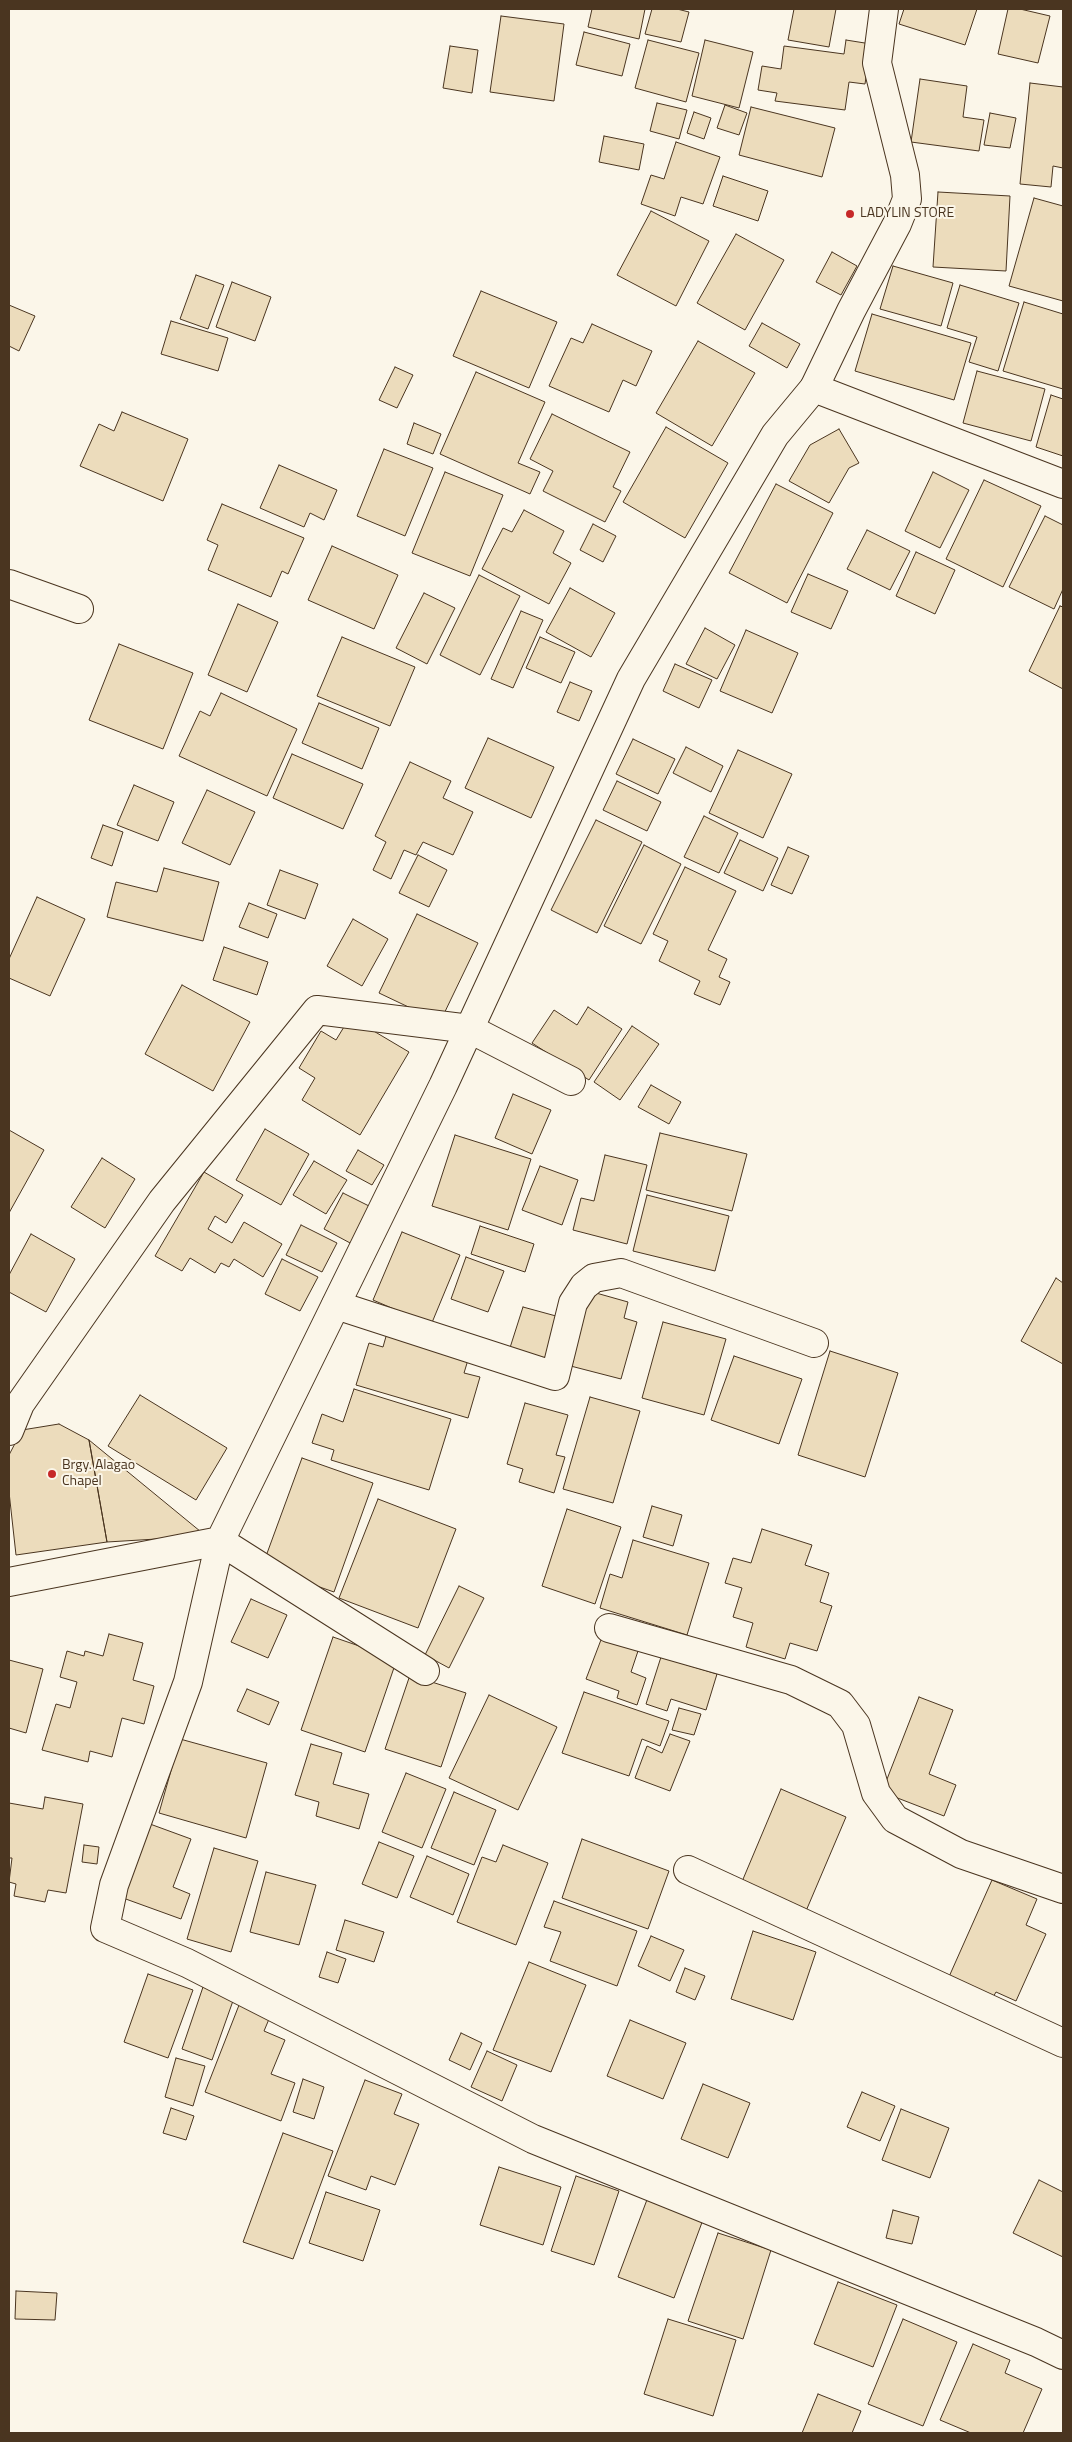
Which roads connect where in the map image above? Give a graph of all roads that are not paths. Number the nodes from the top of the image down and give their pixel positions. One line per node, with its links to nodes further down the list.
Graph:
1 (884, 9): 2 (street)
2 (814, 388): 3 (street); 6 (street)
3 (1063, 484)
4 (9, 584): 5 (street)
5 (79, 609)
6 (470, 1030): 7 (street); 8 (street); 10 (street)
7 (572, 1081)
8 (336, 1305): 9 (street); 11 (street)
9 (814, 1343)
10 (9, 1431)
11 (220, 1542): 12 (street); 14 (street); 18 (street)
12 (9, 1582)
13 (609, 1628): 16 (street)
14 (425, 1670)
15 (688, 1870): 17 (street)
16 (1063, 1889)
17 (1063, 2043)
18 (1063, 2355)

